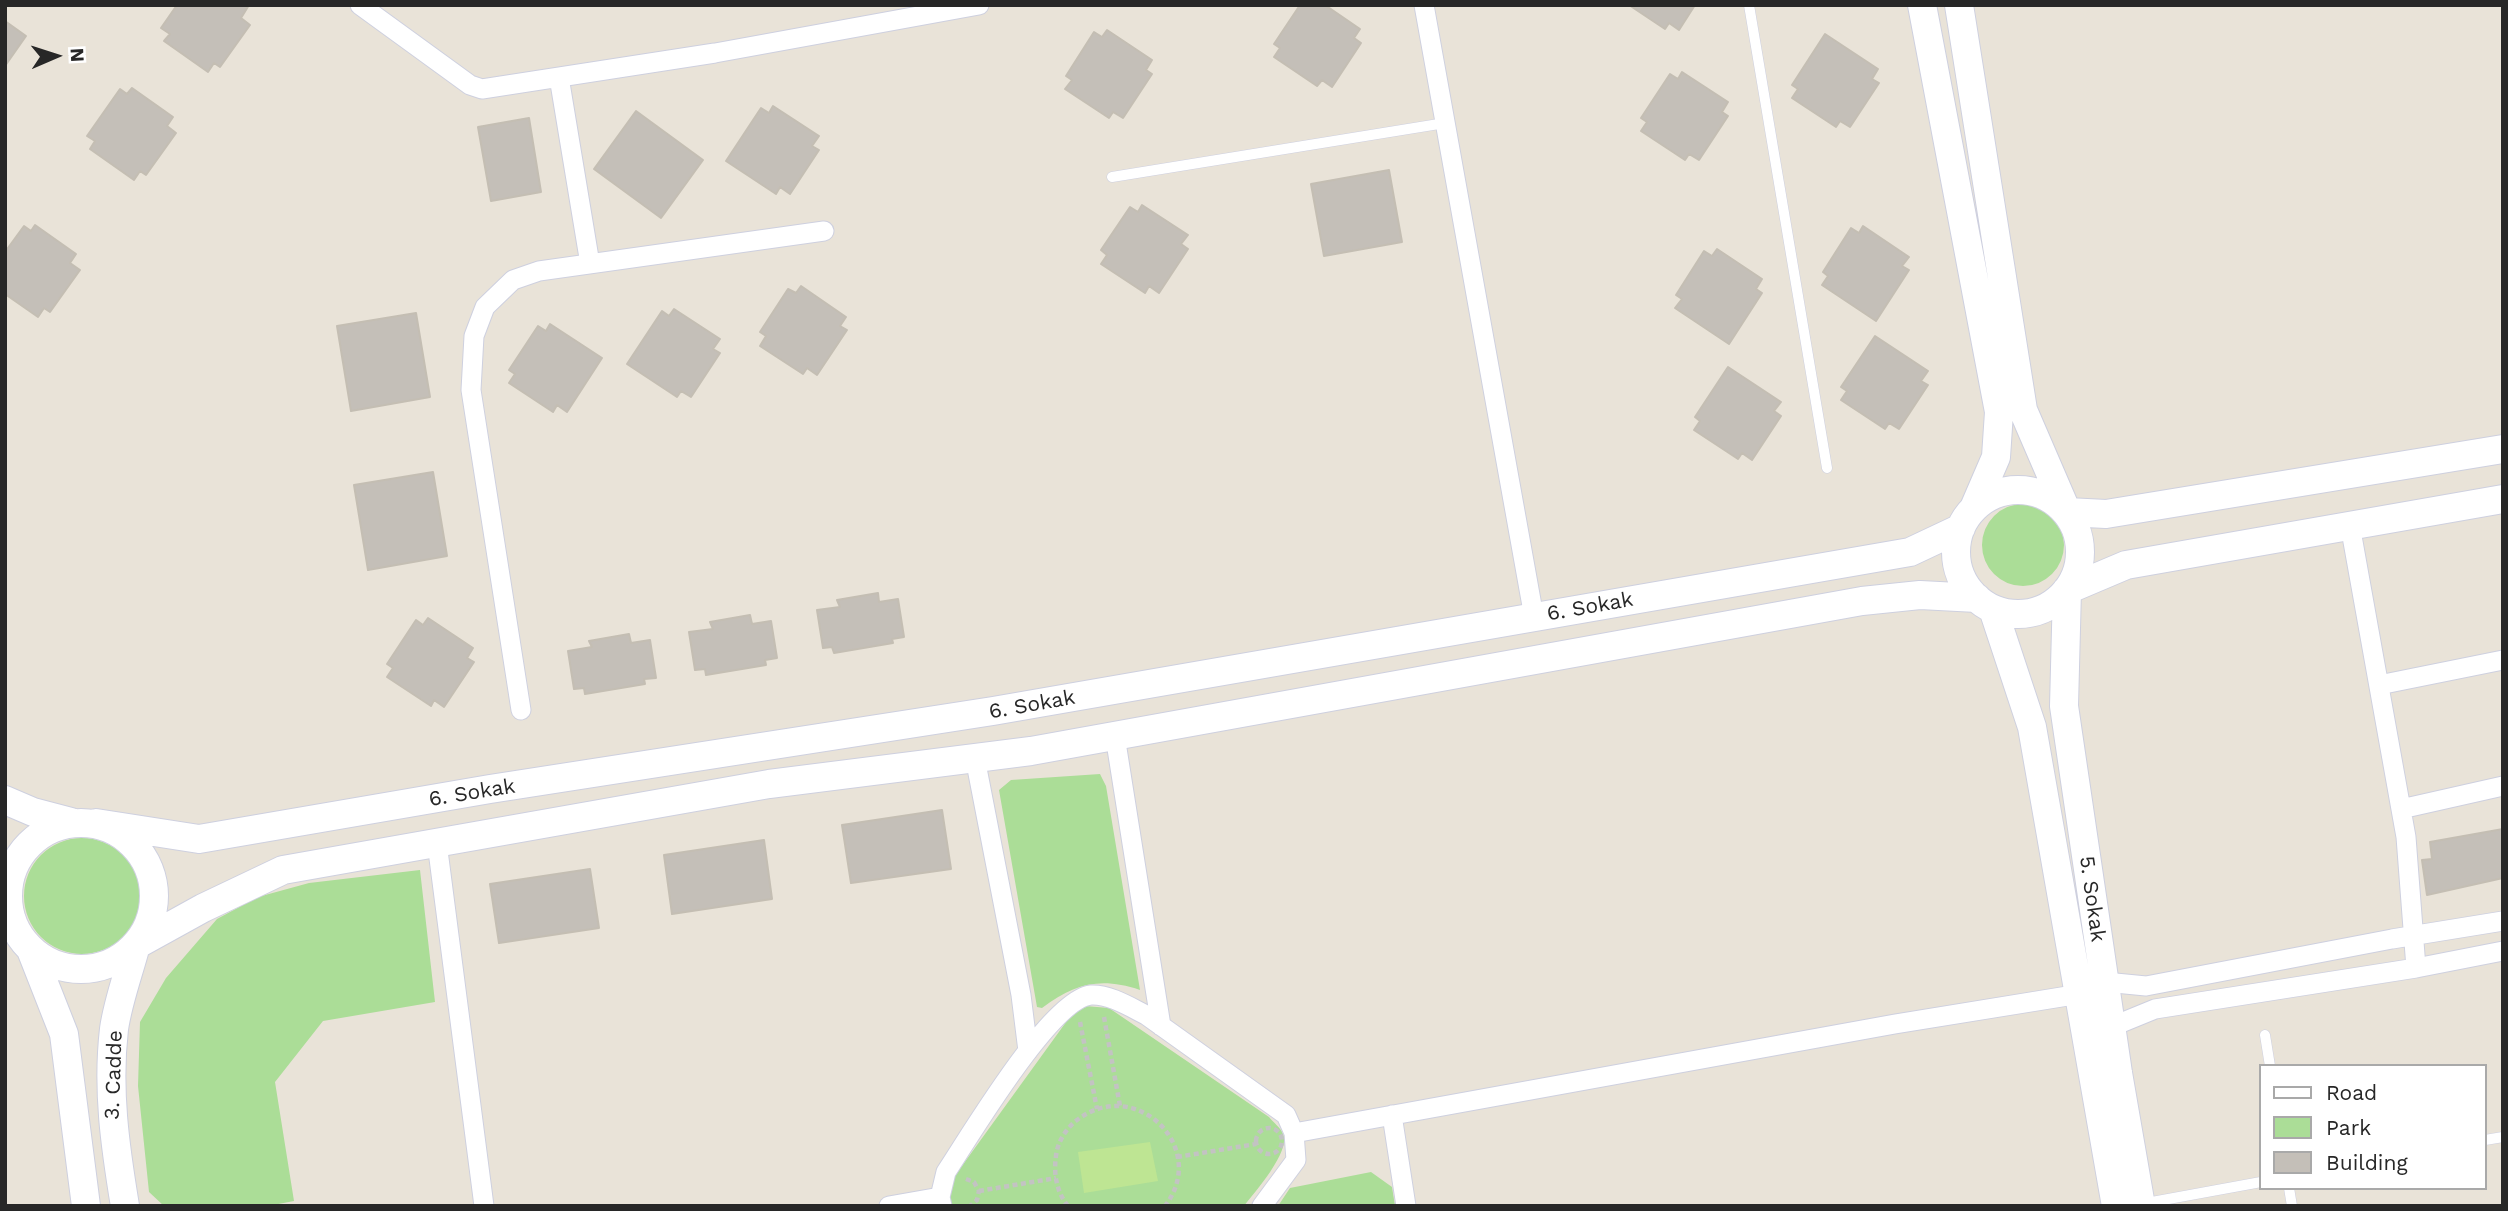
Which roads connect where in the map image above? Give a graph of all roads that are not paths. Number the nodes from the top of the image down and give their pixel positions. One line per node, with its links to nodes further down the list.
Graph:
1 (360, 5): 7 (street)
2 (979, 5): 7 (street)
3 (1424, 5): 8 (street)
4 (1749, 5): 13 (lane)
5 (1922, 5): 16 (street)
6 (1959, 5): 15 (street)
7 (559, 77): 11 (street)
8 (1445, 123): 9 (lane); 20 (street)
9 (1112, 177)
10 (824, 231): 11 (street)
11 (590, 264): 23 (street)
12 (2503, 449): 15 (street)
13 (1827, 468)
14 (2503, 499): 17 (street)
15 (2067, 512): 16 (street); 18 (street)
16 (1968, 518): 19 (street); 20 (street, 6. Sokak)
17 (2350, 525): 18 (street); 22 (street)
18 (2067, 590): 19 (street); 38 (street, 5. Sokak)
19 (1985, 603): 24 (street, 6. Sokak); 39 (street, 5. Sokak)
20 (1534, 617): 29 (street, 6. Sokak)
21 (2503, 660): 22 (street)
22 (2379, 685): 28 (street)
23 (521, 710)
24 (1115, 736): 25 (street, 6. Sokak); 40 (street)
25 (975, 758): 30 (street, 6. Sokak); 43 (street)
26 (2503, 786): 28 (street)
27 (5, 800): 29 (street)
28 (2401, 809): 33 (street)
29 (83, 823): 31 (street); 34 (street)
30 (437, 843): 34 (street, 6. Sokak); 52 (street)
31 (7, 908): 35 (street)
32 (2503, 920): 33 (street)
33 (2414, 935): 37 (street); 38 (street)
34 (136, 945): 35 (street); 51 (street, 3. Cadde)
35 (31, 950): 50 (street, 3. Cadde)
36 (2503, 951): 37 (street)
37 (2416, 968): 41 (street)
38 (2105, 982): 41 (street, 5. Sokak)
39 (2080, 995): 45 (street); 49 (street, 5. Sokak)
40 (1161, 1026): 43 (street); 46 (street)
41 (2111, 1027): 49 (street, 5. Sokak)
42 (2265, 1035): 44 (lane)
43 (1028, 1051): 48 (street)
44 (2270, 1064)
45 (1392, 1115): 46 (street); 55 (street)
46 (1294, 1133): 54 (street)
47 (2260, 1182): 49 (lane)
48 (941, 1202): 53 (street)
49 (2132, 1205)
50 (86, 1206)
51 (125, 1206)
52 (484, 1206)
53 (889, 1206)
54 (1262, 1206)
55 (1406, 1206)

